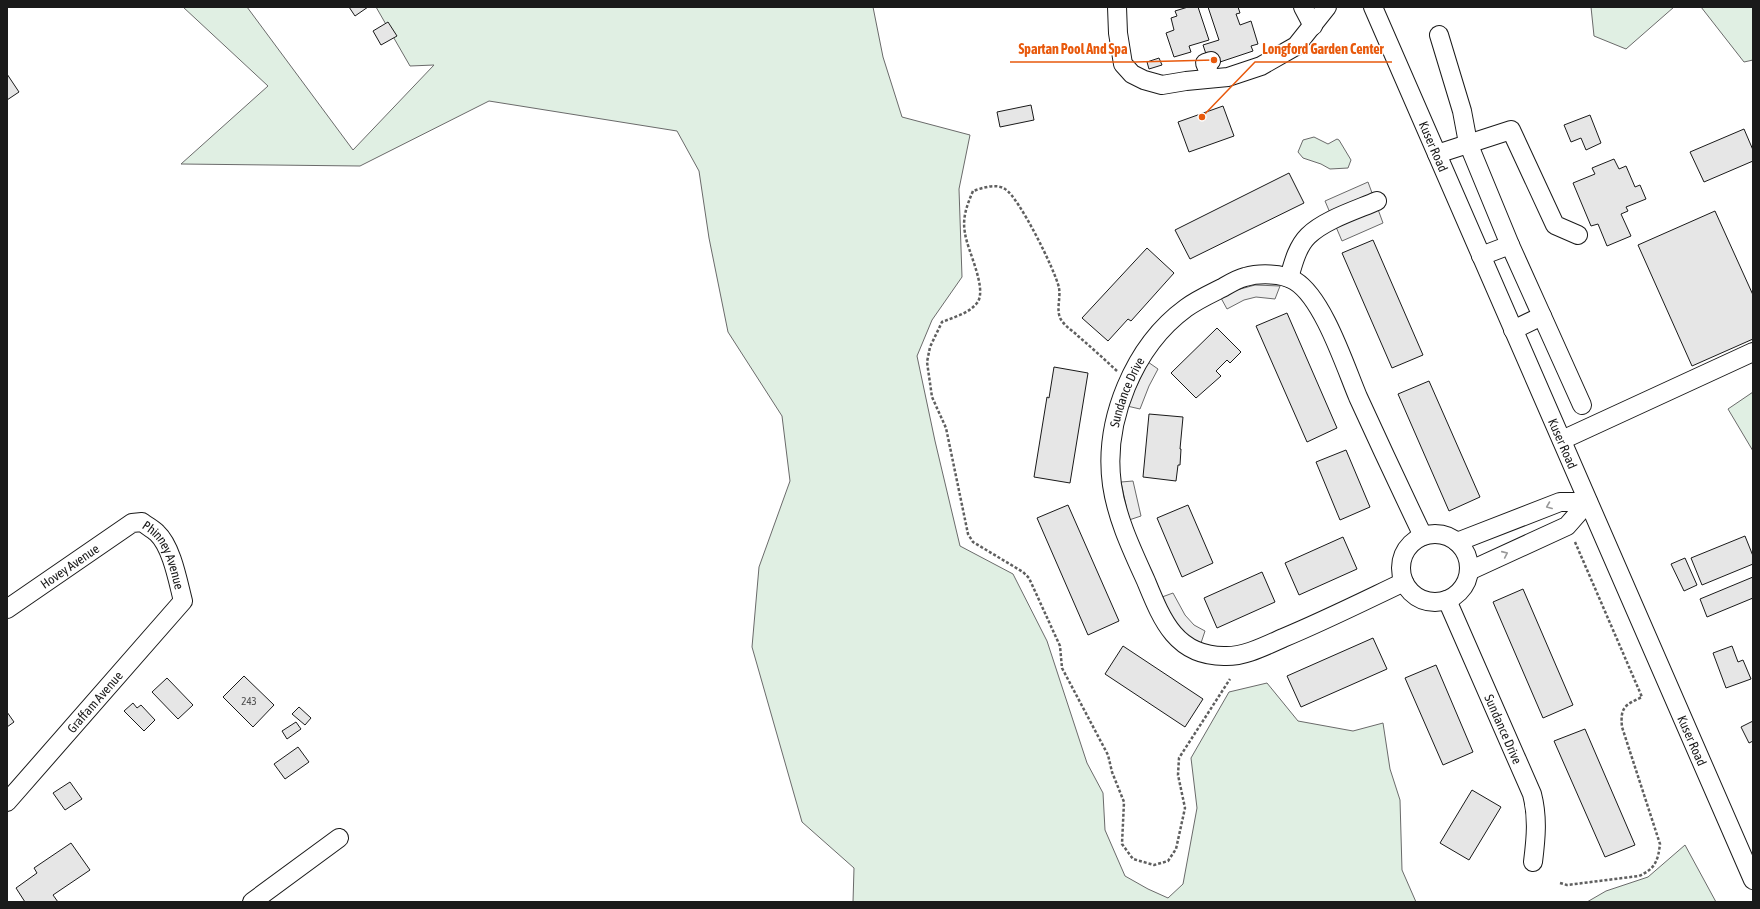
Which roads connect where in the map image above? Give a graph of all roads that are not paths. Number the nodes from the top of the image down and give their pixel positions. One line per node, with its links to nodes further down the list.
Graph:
1 (1116, 7): 5 (street)
2 (1304, 7): 5 (street)
3 (1327, 7): 5 (street)
4 (1374, 7): 8 (street, Kuser Road)
5 (1313, 26)
6 (1439, 36): 7 (street)
7 (1468, 143): 8 (street); 10 (street); 11 (street)
8 (1437, 154): 12 (street, Kuser Road)
9 (1377, 200): 13 (street)
10 (1578, 235)
11 (1510, 245): 12 (street); 14 (street)
12 (1481, 256): 15 (street, Kuser Road)
13 (1288, 278): 21 (street, Sundance Drive); 24 (street, Sundance Drive)
14 (1542, 316): 15 (street); 17 (street)
15 (1513, 330): 18 (street, Kuser Road)
16 (1753, 352): 18 (street)
17 (1582, 405)
18 (1562, 440): 19 (street, Kuser Road)
19 (1588, 502): 22 (street, one-way to 22); 23 (street, one-way to 19); 31 (street, Kuser Road)
20 (132, 524): 26 (street, Phinney Avenue); 27 (street, Hovey Avenue)
21 (1423, 536): 22 (street); 24 (street)
22 (1457, 542): 23 (street)
23 (1470, 570): 25 (street)
24 (1404, 582): 25 (street)
25 (1447, 600): 30 (street, Sundance Drive)
26 (183, 601): 28 (street, Graffam Avenue)
27 (7, 609)
28 (7, 802)
29 (339, 838): 32 (street)
30 (1533, 862)
31 (1753, 880)
32 (252, 902)

